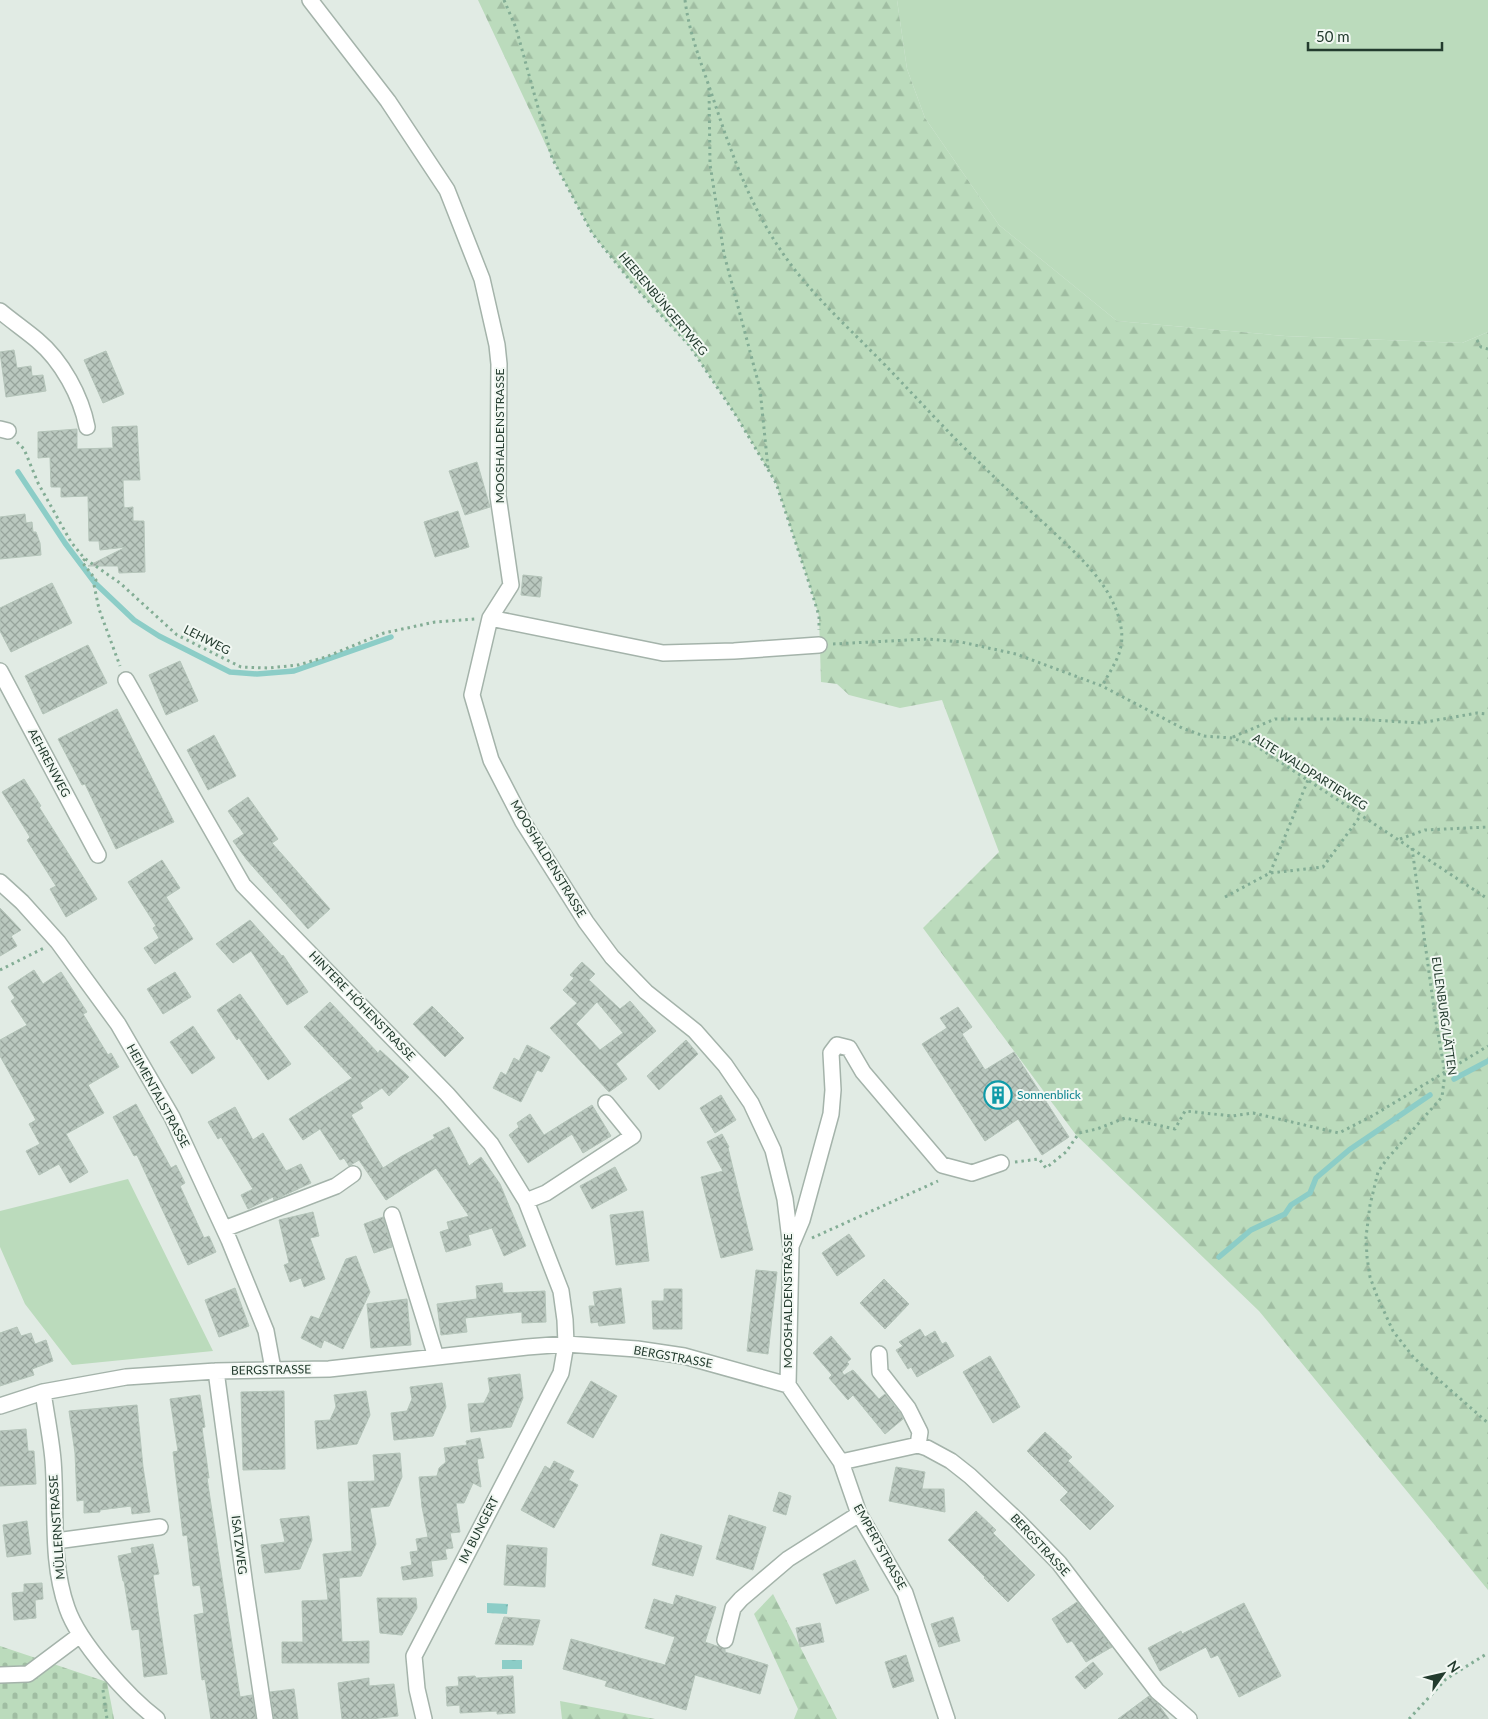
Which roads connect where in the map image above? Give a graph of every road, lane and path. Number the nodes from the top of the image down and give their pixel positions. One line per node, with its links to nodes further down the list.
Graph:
1 (310, 0): 12 (street, MOOSHALDENSTRASSE)
2 (504, 0): 10 (path, HEERENBÜNGERTWEG)
3 (685, 0): 4 (path)
4 (709, 85): 10 (path); 16 (path)
5 (0, 311): 8 (street)
6 (1478, 340): 7 (path)
7 (1488, 348)
8 (87, 427)
9 (4, 430): 11 (path, LEHWEG)
10 (769, 470): 13 (path, HEERENBÜNGERTWEG)
11 (85, 559): 12 (path, LEHWEG); 15 (path)
12 (490, 618): 13 (street); 40 (street, MOOSHALDENSTRASSE)
13 (819, 645): 16 (path, ALTE WALDPARTIEWEG)
14 (0, 671): 24 (street, AEHRENWEG)
15 (126, 680): 37 (street, HINTERE HÖHENSTRASSE)
16 (1102, 686): 18 (path, ALTE WALDPARTIEWEG)
17 (1488, 714): 18 (path)
18 (1232, 738): 19 (path, ALTE WALDPARTIEWEG)
19 (1308, 780): 20 (path, ALTE WALDPARTIEWEG); 25 (path)
20 (1361, 815): 22 (path, ALTE WALDPARTIEWEG); 25 (path)
21 (1488, 827): 22 (path)
22 (1400, 840): 23 (path, ALTE WALDPARTIEWEG)
23 (1412, 848): 28 (path, ALTE WALDPARTIEWEG); 32 (path, EULENBURG/LÄTTEN)
24 (98, 855)
25 (1270, 873): 27 (path)
26 (0, 882): 29 (street, HEIMENTALSTRASSE)
27 (1225, 897)
28 (1488, 899)
29 (58, 942): 30 (path); 39 (street, HEIMENTALSTRASSE)
30 (0, 970)
31 (1488, 1046): 32 (path)
32 (1445, 1072): 34 (path); 49 (path, EULENBURG/LÄTTEN)
33 (606, 1103): 37 (street)
34 (1001, 1163): 35 (street)
35 (950, 1168): 40 (path); 40 (street)
36 (353, 1174): 39 (street)
37 (526, 1201): 41 (street, HINTERE HÖHENSTRASSE)
38 (392, 1215): 43 (street)
39 (224, 1228): 44 (street, HEIMENTALSTRASSE)
40 (791, 1248): 46 (street, MOOSHALDENSTRASSE)
41 (566, 1344): 43 (street, BERGSTRASSE); 46 (street, BERGSTRASSE); 61 (street, IM BUNGERT)
42 (879, 1354): 50 (street)
43 (436, 1357): 44 (street, BERGSTRASSE)
44 (273, 1369): 45 (street, BERGSTRASSE)
45 (216, 1370): 47 (street, BERGSTRASSE); 60 (street, ISATZWEG)
46 (788, 1385): 51 (street)
47 (43, 1392): 48 (street, BERGSTRASSE); 54 (street, MÜLLERNSTRASSE)
48 (0, 1406)
49 (1488, 1423)
50 (918, 1445): 51 (street); 63 (street, BERGSTRASSE)
51 (840, 1462): 52 (street, EMPERTSTRASSE)
52 (859, 1514): 56 (street); 62 (street, EMPERTSTRASSE)
53 (160, 1527): 54 (street)
54 (56, 1541): 55 (street, MÜLLERNSTRASSE)
55 (80, 1636): 58 (street); 59 (street, MÜLLERNSTRASSE)
56 (725, 1640)
57 (1488, 1653): 64 (path)
58 (0, 1675)
59 (158, 1719)
60 (265, 1719)
61 (424, 1719)
62 (947, 1719)
63 (1189, 1719)
64 (1409, 1719)

